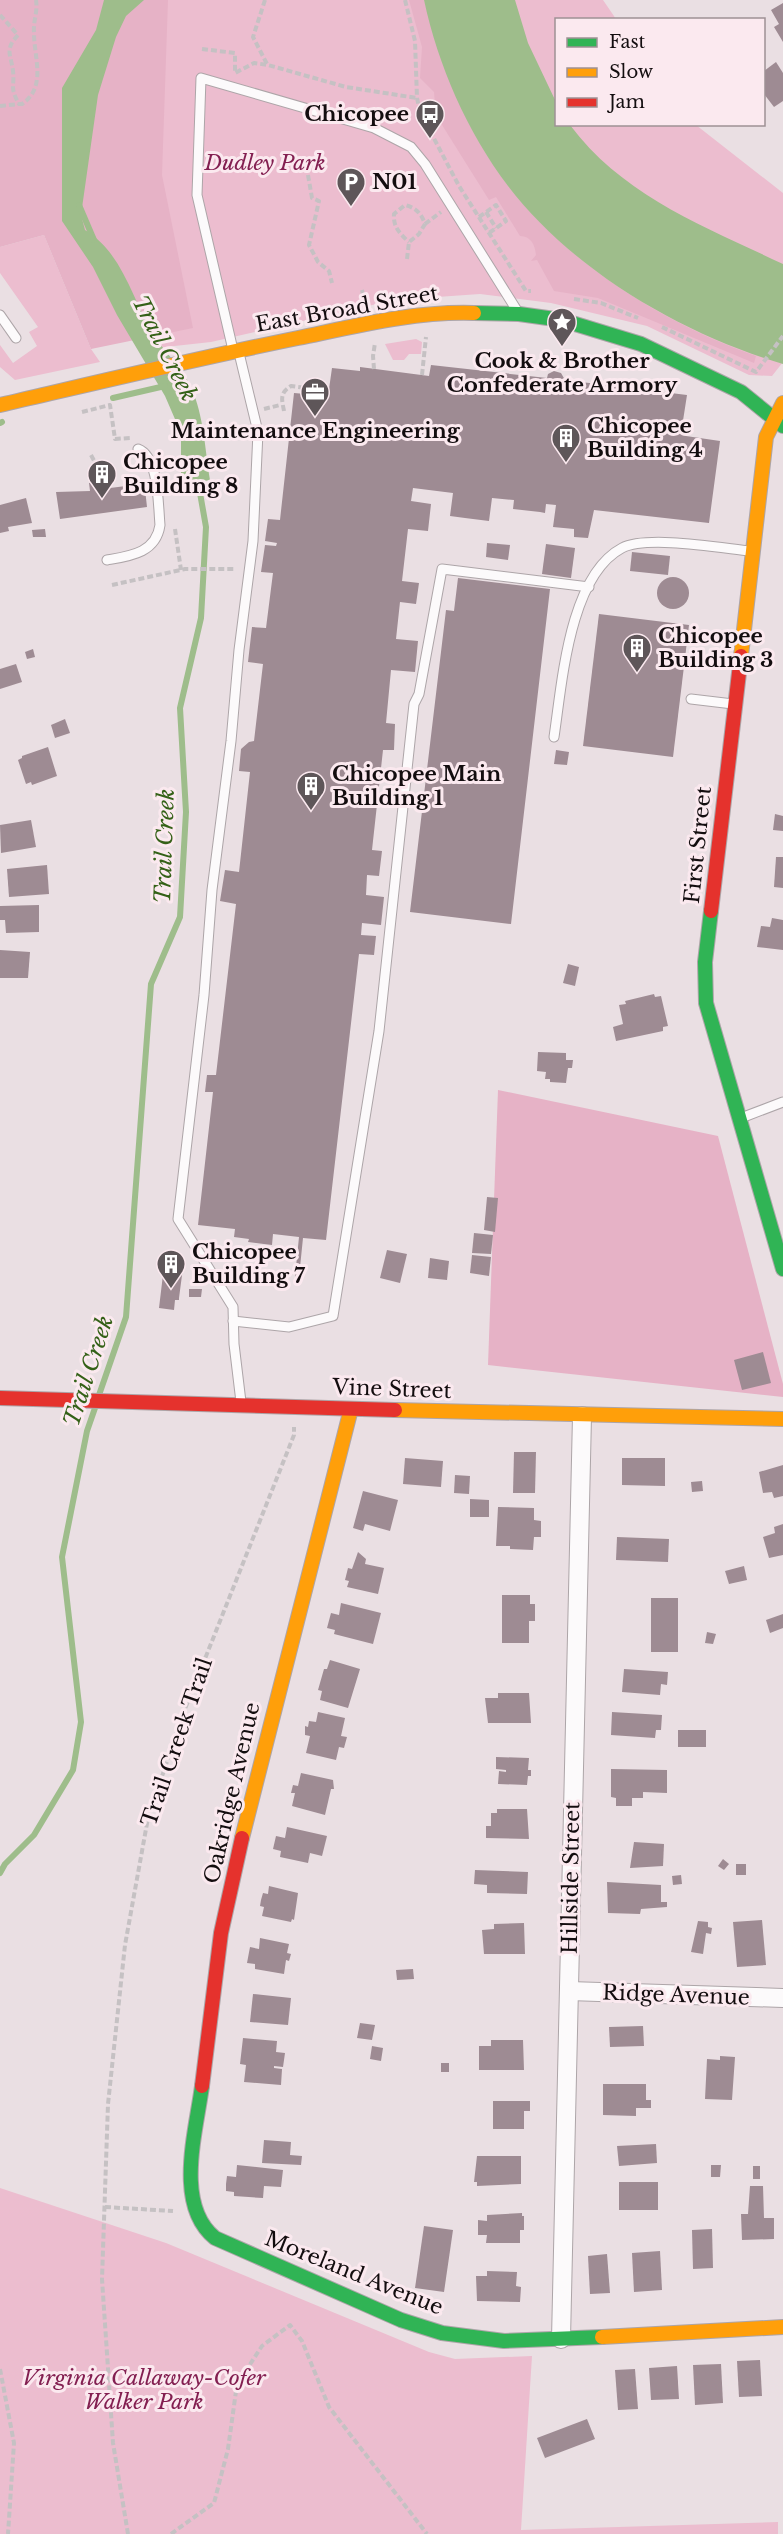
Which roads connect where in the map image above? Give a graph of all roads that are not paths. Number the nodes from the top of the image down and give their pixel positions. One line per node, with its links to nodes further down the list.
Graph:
1 (519, 314): 4 (street, East Broad Street); 4 (lane); 7 (street, East Broad Street)
2 (0, 315): 3 (lane)
3 (15, 338)
4 (236, 350): 6 (street, East Broad Street); 18 (lane)
5 (783, 403): 7 (street)
6 (0, 405)
7 (779, 422): 9 (street, First Street)
8 (138, 449): 10 (lane)
9 (753, 551): 11 (lane); 13 (street, First Street)
10 (107, 561)
11 (589, 587): 14 (lane); 18 (lane)
12 (691, 699): 13 (lane)
13 (735, 705): 16 (street, First Street)
14 (554, 737)
15 (783, 1102): 16 (lane)
16 (739, 1119): 17 (street, First Street)
17 (783, 1269)
18 (233, 1321): 20 (lane)
19 (0, 1398): 20 (street, Vine Street)
20 (241, 1405): 21 (street, Vine Street)
21 (351, 1409): 22 (street, Vine Street); 26 (street, Oakridge Avenue)
22 (582, 1416): 23 (street, Vine Street); 24 (street, Hillside Street)
23 (783, 1419)
24 (569, 1992): 25 (street, Ridge Avenue); 28 (street, Hillside Street)
25 (783, 1998)
26 (190, 2194): 28 (street, Moreland Avenue)
27 (783, 2327): 28 (street, Moreland Avenue)
28 (561, 2339)

